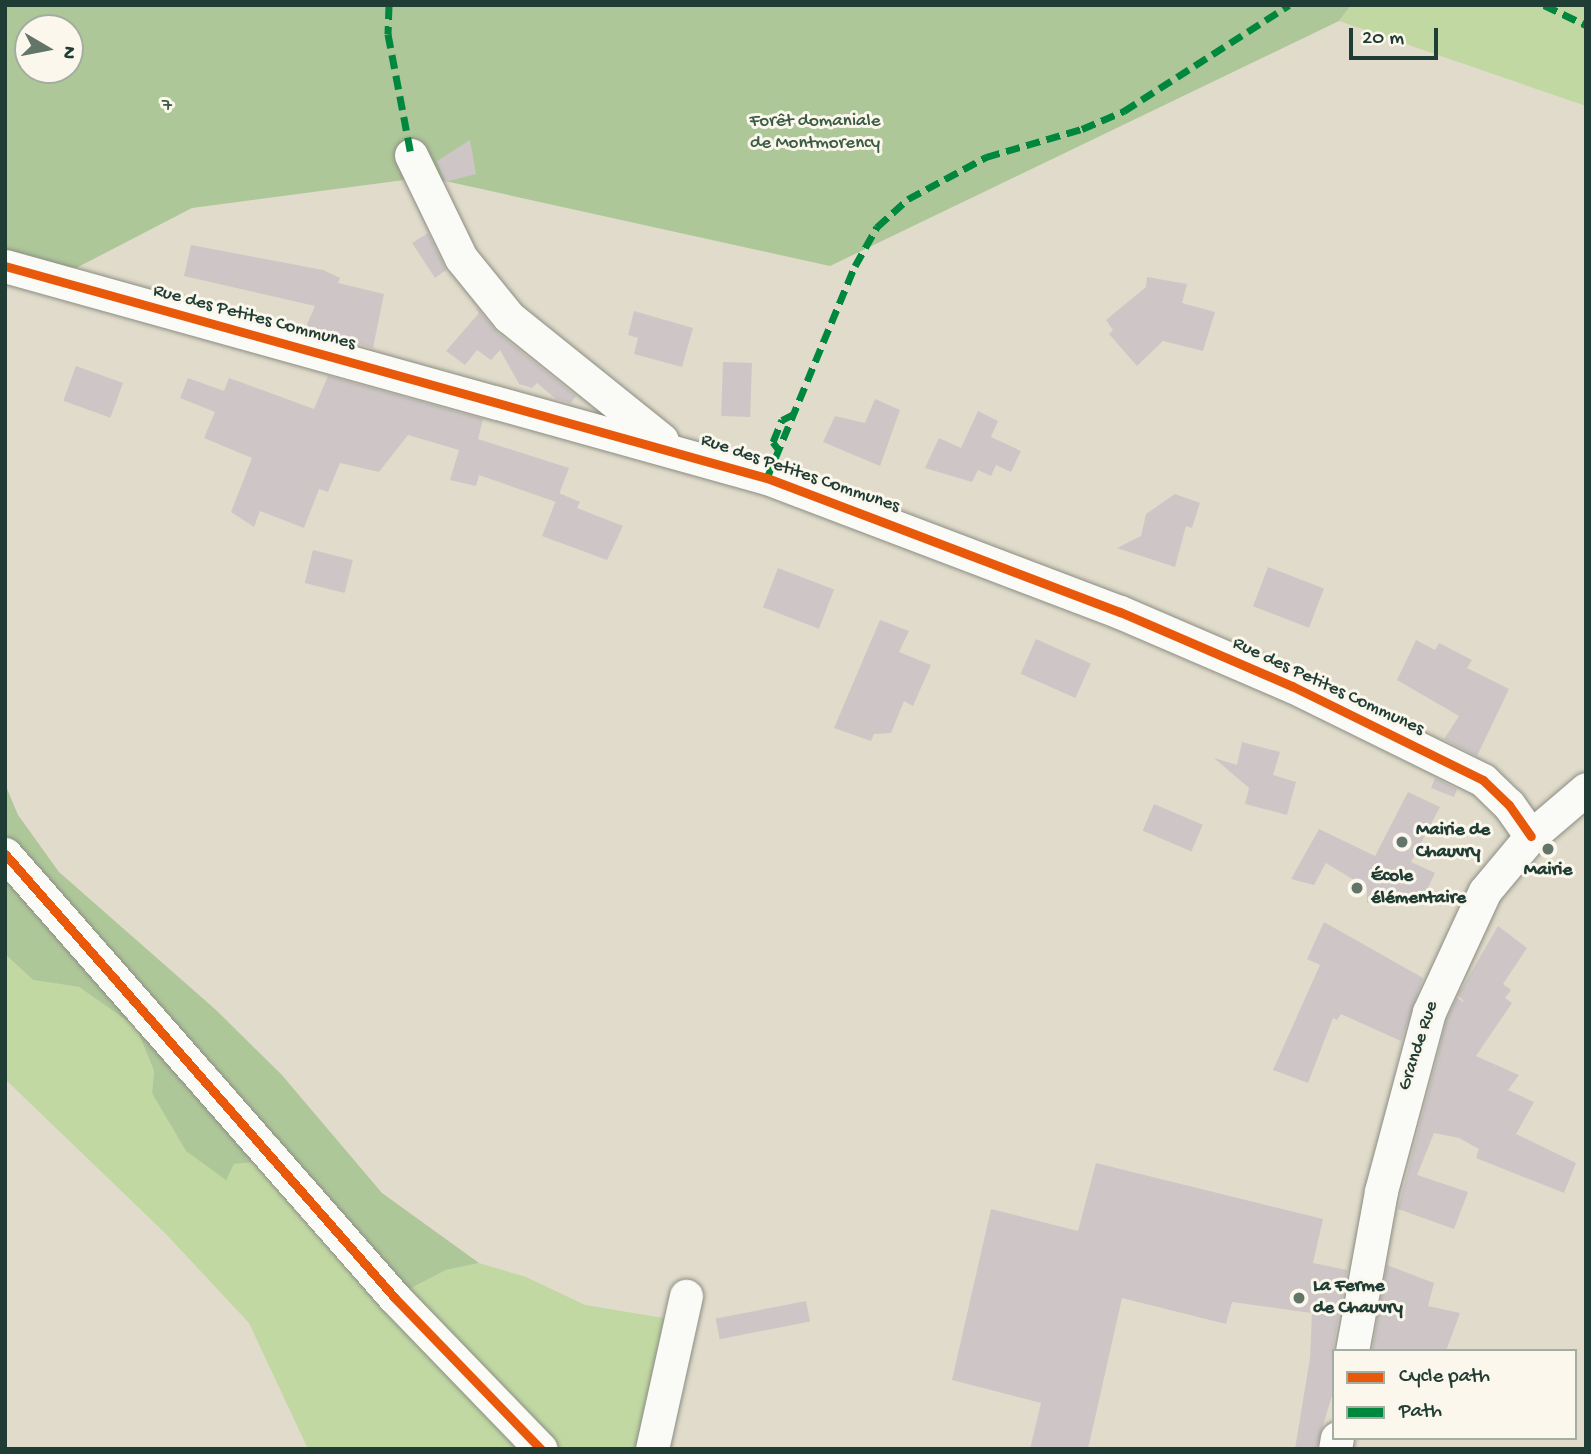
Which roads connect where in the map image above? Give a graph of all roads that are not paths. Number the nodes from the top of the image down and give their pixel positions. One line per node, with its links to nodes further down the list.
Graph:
1 (411, 155): 3 (street)
2 (5, 265): 3 (street, Rue des Petites Communes)
3 (672, 449): 5 (street, Rue des Petites Communes)
4 (1586, 789): 5 (street, Grande Rue)
5 (1531, 836): 8 (street, Grande Rue)
6 (5, 854): 9 (street)
7 (686, 1296): 10 (street)
8 (1352, 1349)
9 (541, 1449)
10 (652, 1449)

